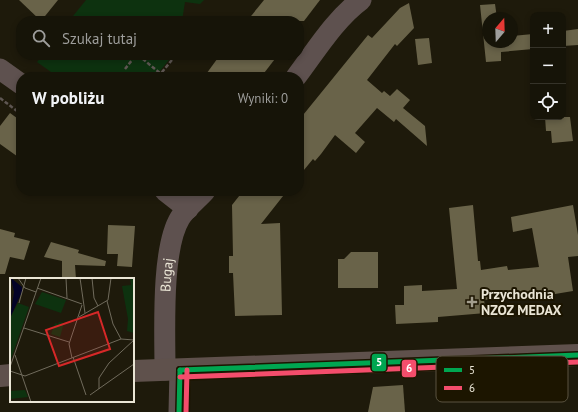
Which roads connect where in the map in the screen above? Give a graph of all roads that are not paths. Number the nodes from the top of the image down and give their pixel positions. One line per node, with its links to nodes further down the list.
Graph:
1 (361, 0): 3 (street)
2 (0, 69): 4 (street)
3 (300, 72)
4 (16, 80)
5 (171, 196): 7 (street)
6 (200, 196): 7 (street, Bugaj)
7 (188, 209): 11 (street, Bugaj)
8 (578, 355): 9 (main road)
9 (551, 356)
10 (436, 360): 11 (main road)
11 (172, 370): 12 (main road); 15 (street, Bugaj)
12 (134, 371)
13 (10, 375): 14 (main road)
14 (0, 376)
15 (179, 412)

